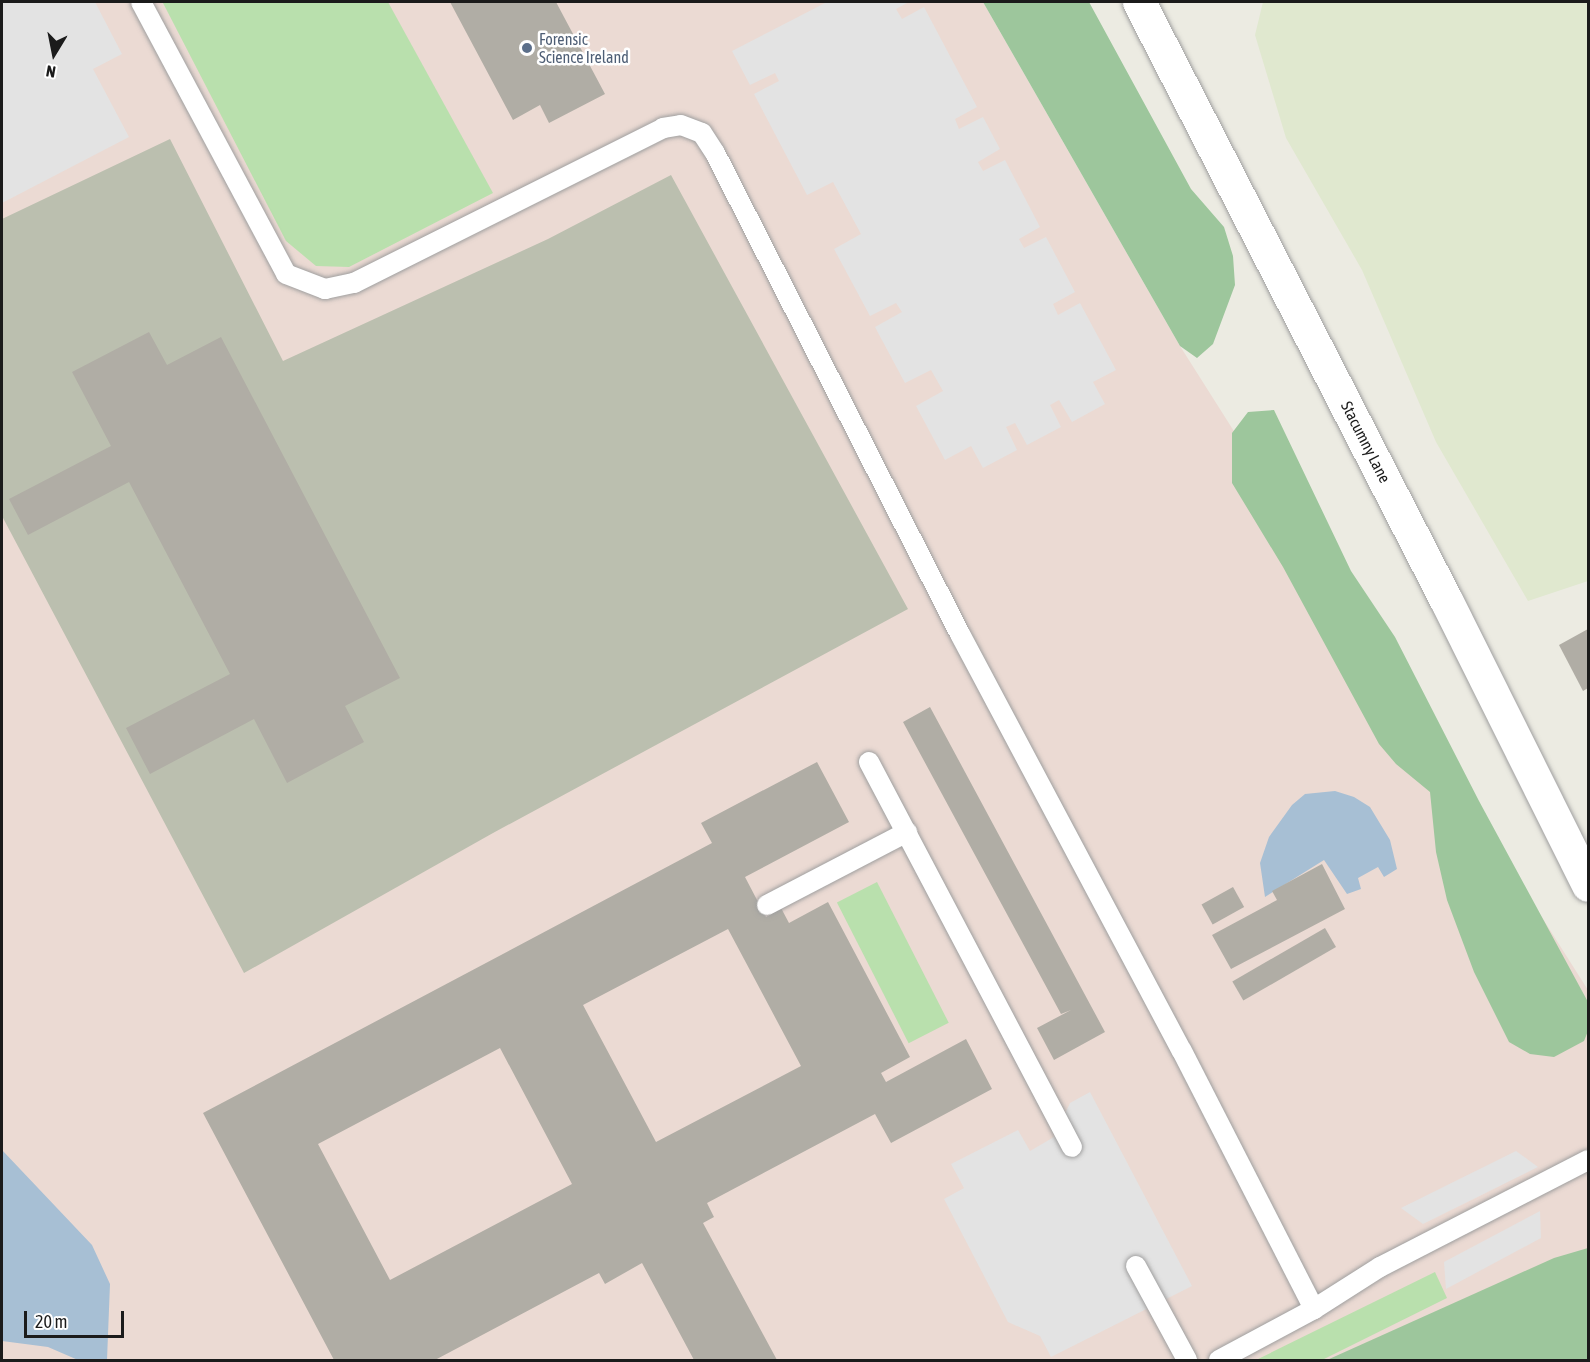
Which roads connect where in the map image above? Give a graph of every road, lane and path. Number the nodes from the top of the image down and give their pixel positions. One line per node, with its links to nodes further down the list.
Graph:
1 (141, 2): 10 (lane)
2 (1139, 2): 5 (street, Stacumny Lane)
3 (869, 762): 4 (lane)
4 (907, 832): 6 (lane); 7 (lane)
5 (1588, 885)
6 (767, 905)
7 (1072, 1147)
8 (1588, 1160): 10 (lane)
9 (1136, 1266): 11 (lane)
10 (1314, 1309): 12 (lane)
11 (1188, 1360)
12 (1219, 1360)

